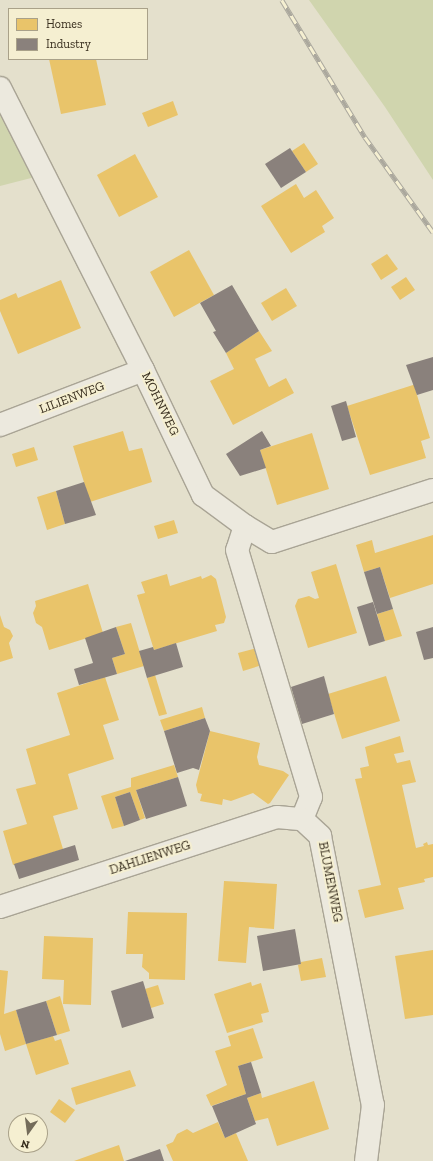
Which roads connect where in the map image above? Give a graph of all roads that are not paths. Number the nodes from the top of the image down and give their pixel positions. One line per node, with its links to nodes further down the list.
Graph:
1 (0, 88): 2 (street, MOHNWEG)
2 (144, 370): 3 (street, LILIENWEG); 5 (street, MOHNWEG)
3 (0, 426)
4 (433, 490): 5 (street, MOHNWEG)
5 (245, 526): 6 (street)
6 (302, 819): 7 (street, DAHLIENWEG); 8 (street, BLUMENWEG)
7 (0, 907)
8 (366, 1161)

